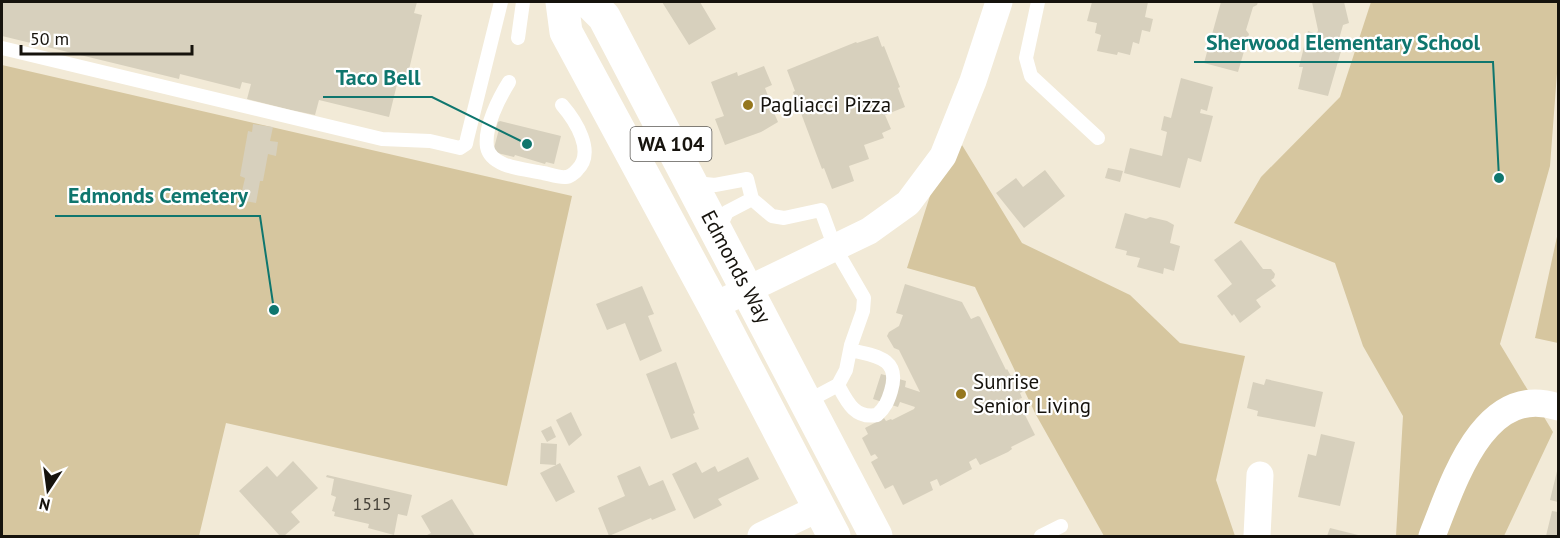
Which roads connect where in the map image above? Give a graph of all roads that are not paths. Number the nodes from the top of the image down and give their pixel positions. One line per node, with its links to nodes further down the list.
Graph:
1 (501, 2): 8 (lane)
2 (523, 2): 7 (lane)
3 (562, 2): 17 (main road, Edmonds Way / WA 104)
4 (589, 2): 12 (main road, Edmonds Way / WA 104)
5 (999, 2): 15 (street)
6 (1038, 2): 11 (lane)
7 (518, 38)
8 (2, 48)
9 (510, 82): 10 (lane)
10 (562, 105)
11 (1098, 138)
12 (691, 183): 13 (lane); 14 (main road, Edmonds Way / WA 104)
13 (752, 199): 14 (lane); 15 (lane)
14 (717, 232): 16 (main road, Edmonds Way / WA 104)
15 (835, 248): 16 (street); 18 (lane)
16 (748, 290): 17 (street); 20 (main road, Edmonds Way / WA 104)
17 (714, 306): 23 (main road, Edmonds Way / WA 104)
18 (850, 350): 19 (lane); 19 (lane)
19 (838, 385): 20 (lane)
20 (806, 402): 27 (main road, Edmonds Way / WA 104)
21 (1558, 407): 30 (street)
22 (1260, 475): 29 (street)
23 (819, 508): 25 (street); 26 (main road, Edmonds Way / WA 104)
24 (1061, 526): 28 (lane)
25 (761, 537)
26 (834, 537)
27 (876, 537)
28 (1041, 537)
29 (1257, 537)
30 (1432, 537)

